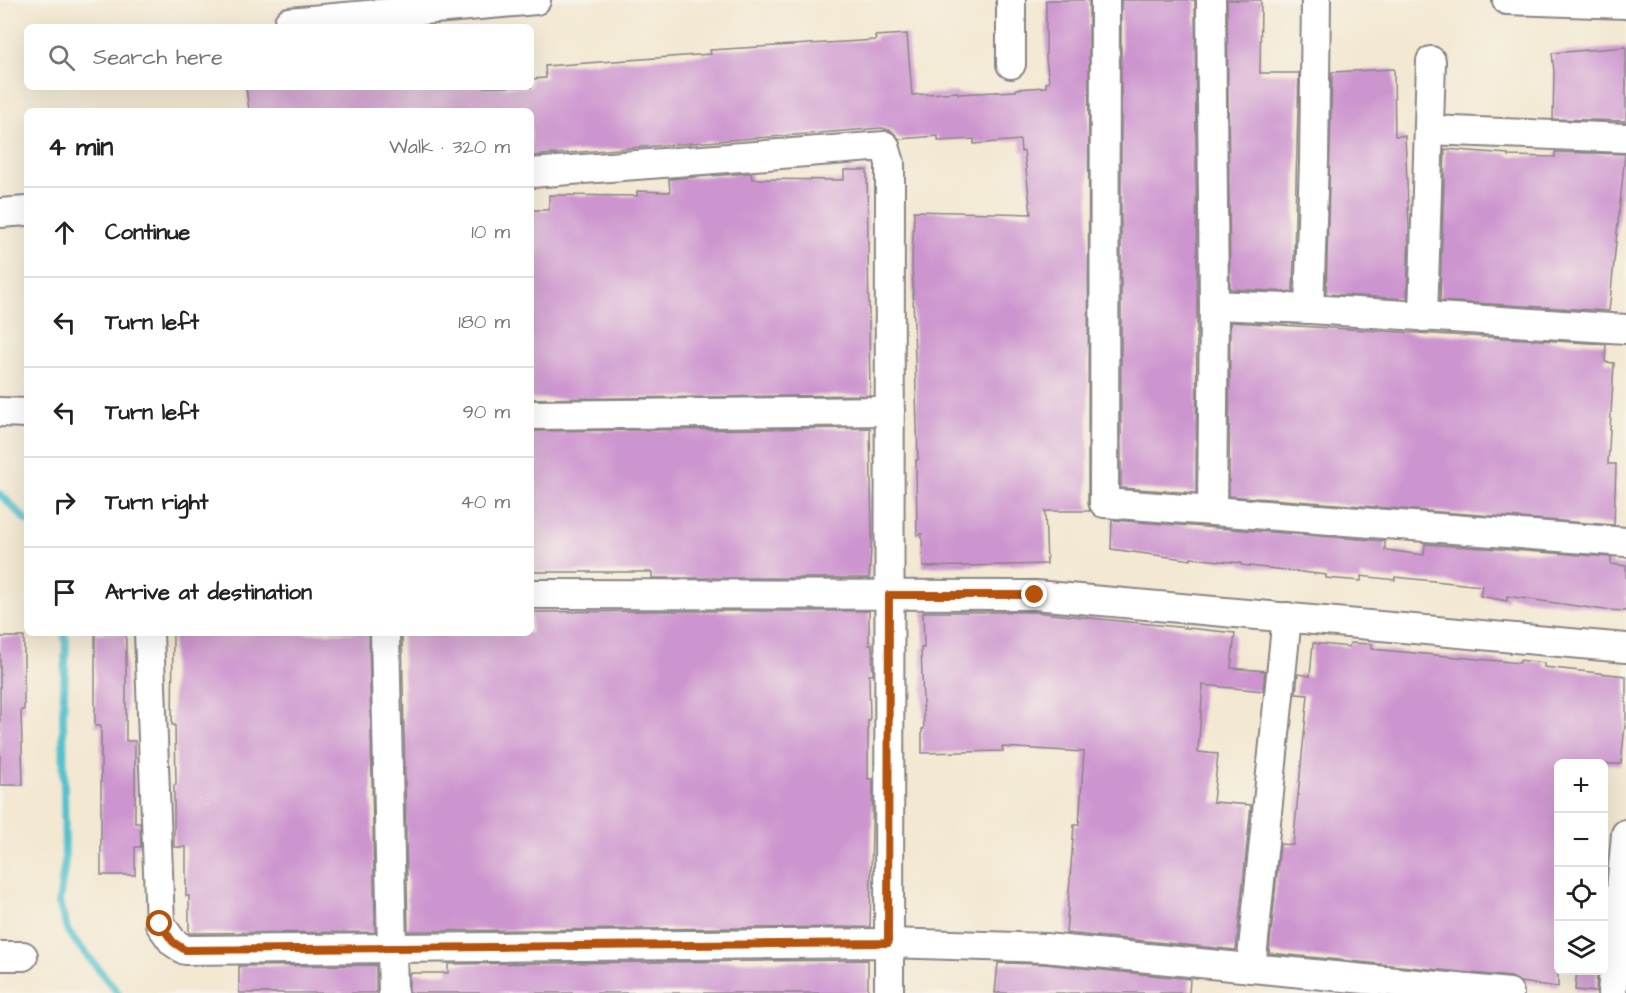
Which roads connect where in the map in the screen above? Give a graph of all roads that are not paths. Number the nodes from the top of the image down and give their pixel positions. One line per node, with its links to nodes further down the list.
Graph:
1 (1011, 0): 12 (street)
2 (1105, 0): 26 (street)
3 (1211, 0): 18 (street)
4 (1316, 0): 19 (street)
5 (1507, 0): 7 (street)
6 (517, 1): 9 (street)
7 (1559, 1): 8 (street)
8 (1626, 4)
9 (399, 6): 10 (street)
10 (289, 16)
11 (1431, 61): 13 (street)
12 (1011, 64)
13 (1429, 130): 14 (street); 20 (street)
14 (1626, 138)
15 (534, 173): 22 (street)
16 (24, 211): 17 (street)
17 (0, 213)
18 (1214, 305): 19 (street); 26 (street)
19 (1309, 309): 20 (street)
20 (1423, 317): 21 (street)
21 (1626, 329)
22 (890, 411): 25 (street); 29 (street)
23 (0, 412): 24 (street)
24 (24, 413)
25 (534, 415)
26 (1212, 511): 27 (street)
27 (1626, 542)
28 (534, 594): 29 (street)
29 (889, 595): 30 (street); 35 (street)
30 (1287, 617): 33 (street); 37 (street)
31 (149, 636): 36 (street)
32 (385, 636): 36 (street)
33 (1626, 648)
34 (1626, 834): 41 (street)
35 (888, 943): 36 (street); 37 (street); 39 (street)
36 (392, 948): 38 (street)
37 (1251, 968): 40 (street)
38 (393, 993)
39 (889, 993)
40 (1509, 993)
41 (1612, 993)

